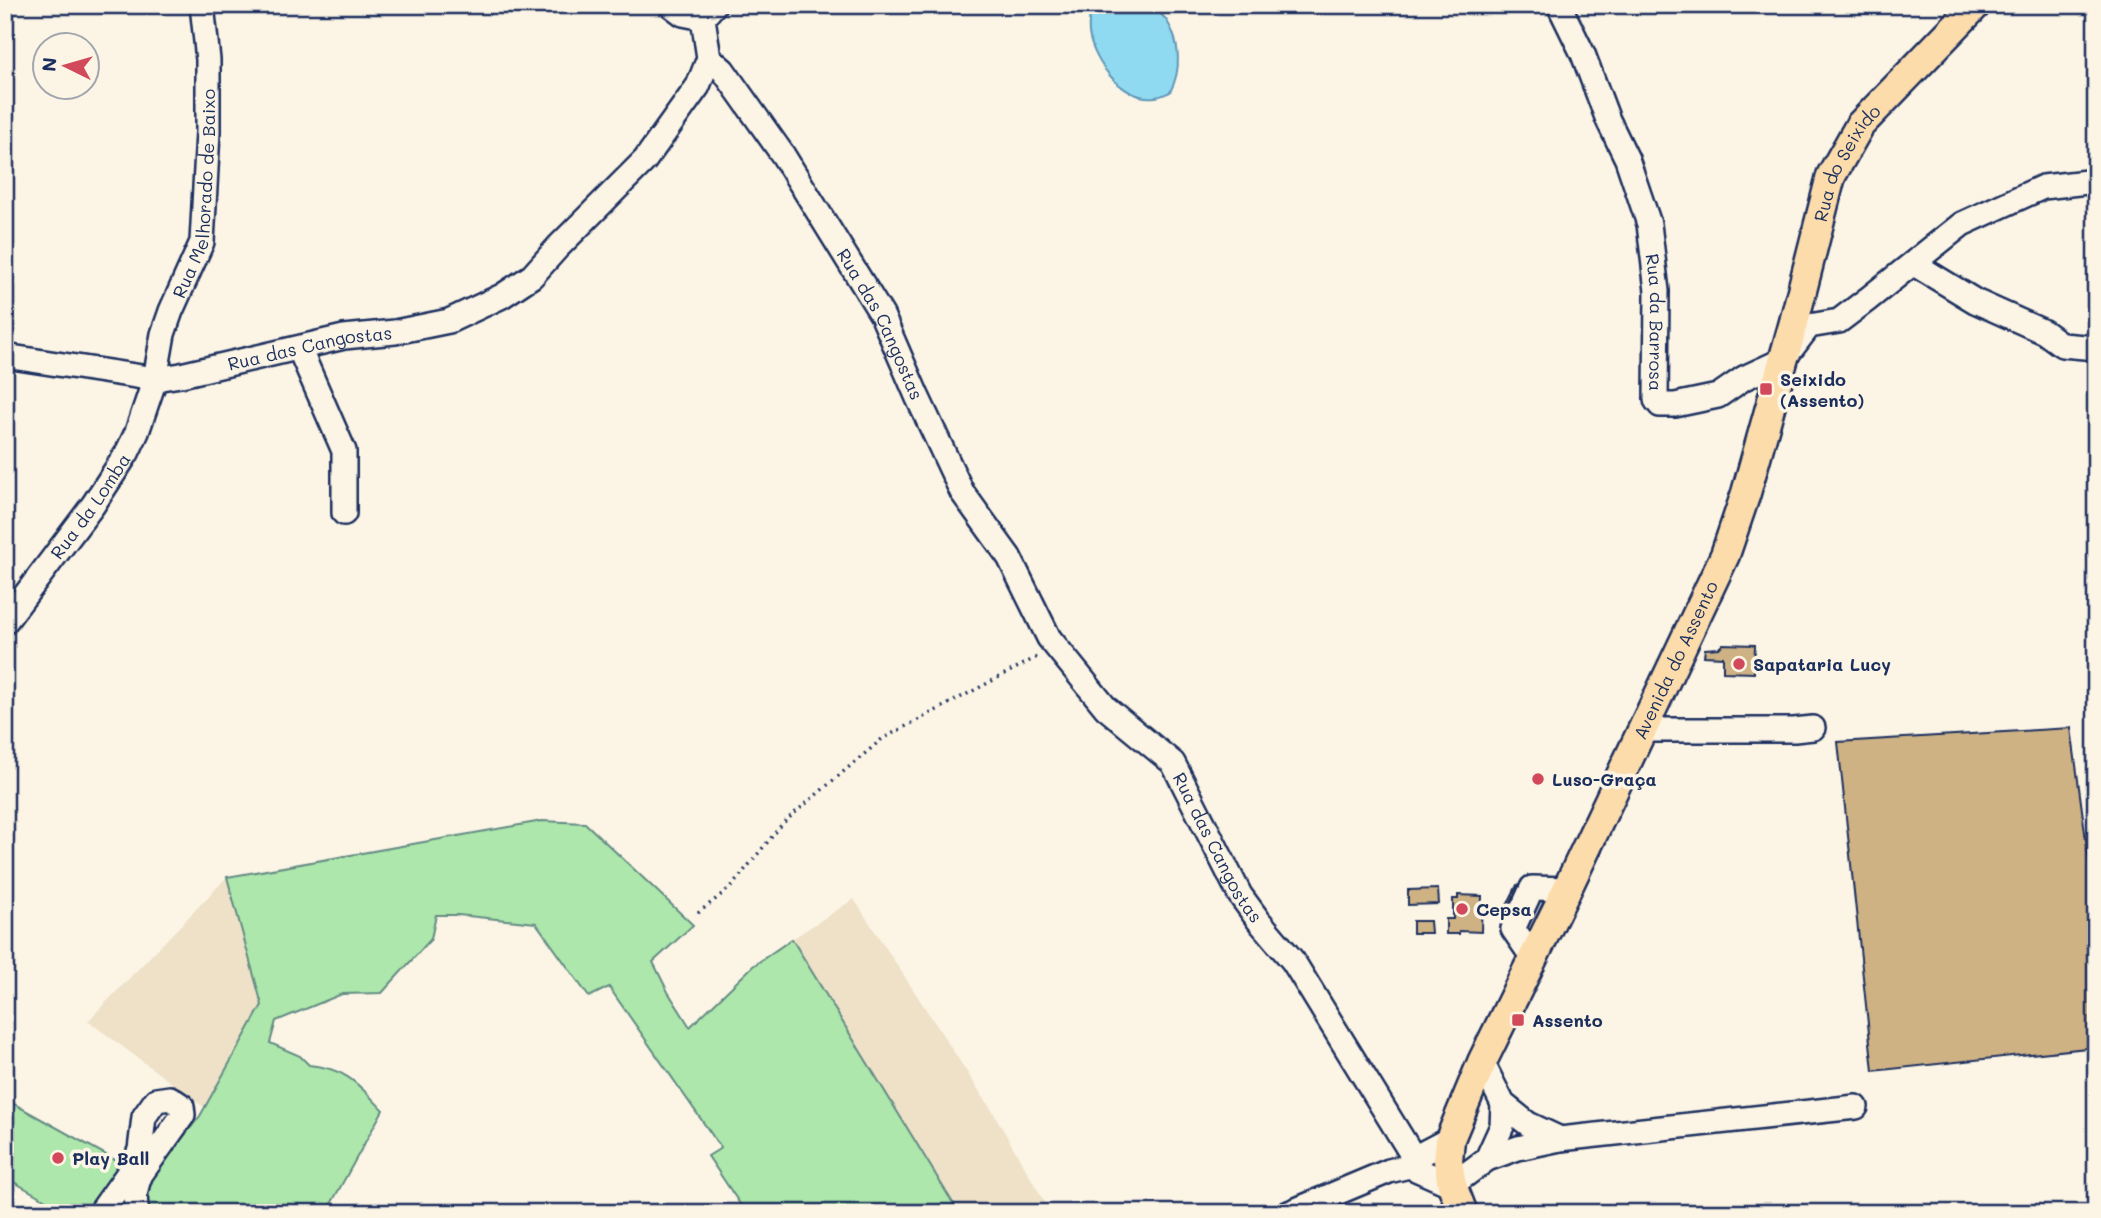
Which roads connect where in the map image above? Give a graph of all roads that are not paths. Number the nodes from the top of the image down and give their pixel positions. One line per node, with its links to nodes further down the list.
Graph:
1 (202, 5): 13 (street, Rua Melhorado de Baixo)
2 (671, 5): 5 (street)
3 (1559, 5): 12 (street, Rua da Barrosa)
4 (1976, 5): 12 (main road, Rua do Seixido)
5 (708, 11): 6 (street)
6 (709, 58): 9 (street, Rua das Cangostas); 24 (street, Rua das Cangostas)
7 (2096, 181): 8 (street, Rua da Barrosa)
8 (1914, 264): 10 (street); 12 (street, Rua da Barrosa)
9 (299, 348): 13 (street, Rua das Cangostas); 14 (street)
10 (2096, 348)
11 (5, 356): 13 (street, Rua das Cangostas)
12 (1783, 360): 17 (main road, Avenida do Assento)
13 (155, 379): 15 (street, Rua da Lomba)
14 (344, 513)
15 (5, 622)
16 (1813, 728): 17 (street)
17 (1642, 730): 18 (main road, Avenida do Assento)
18 (1482, 1062): 19 (street); 21 (main road, Avenida do Assento)
19 (1503, 1104): 22 (street); 23 (street)
20 (1856, 1107): 22 (street)
21 (1450, 1139): 24 (street); 25 (main road)
22 (1560, 1139): 23 (street)
23 (1487, 1159): 25 (street)
24 (1411, 1162): 25 (street); 28 (street)
25 (1452, 1185): 29 (main road)
26 (108, 1210): 27 (street)
27 (137, 1213)
28 (1289, 1213)
29 (1463, 1213)

